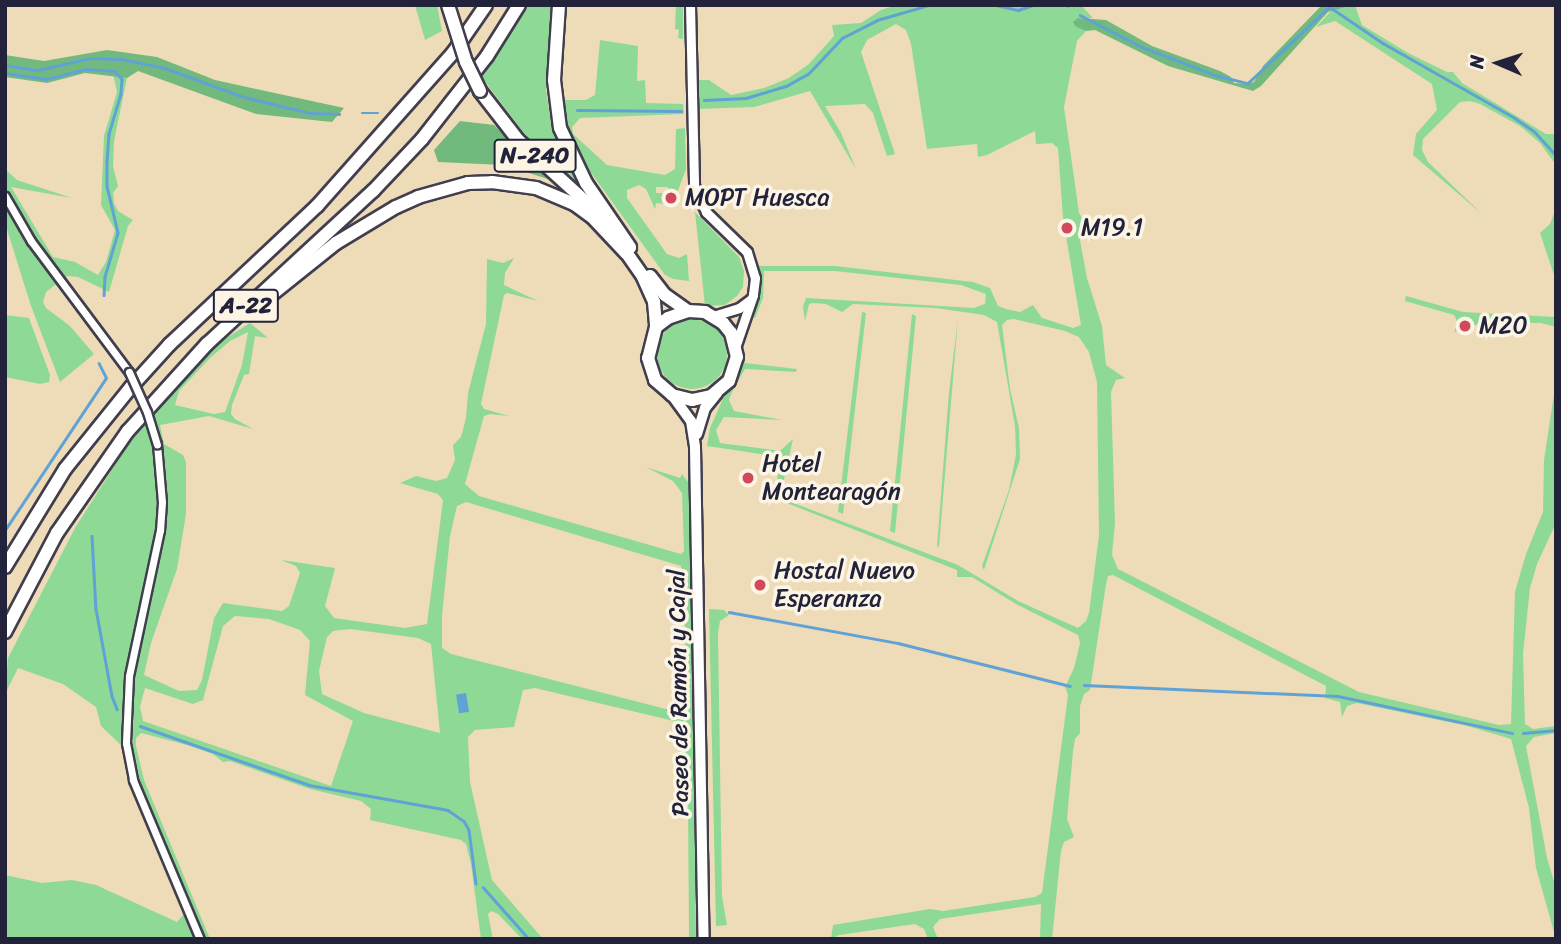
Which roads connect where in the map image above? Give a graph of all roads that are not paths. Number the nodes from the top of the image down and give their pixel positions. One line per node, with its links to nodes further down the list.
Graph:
1 (448, 5): 7 (highway, N-240, bridge)
2 (483, 5): 18 (highway, A-22)
3 (519, 5): 17 (highway, A-22)
4 (559, 5): 7 (highway)
5 (690, 5): 8 (street)
6 (5, 196): 20 (street, bridge)
7 (628, 250): 9 (highway, N-240); 17 (highway)
8 (753, 295): 11 (street); 13 (street)
9 (659, 299): 10 (highway); 12 (highway)
10 (688, 311): 11 (highway); 12 (highway)
11 (713, 316): 13 (highway)
12 (656, 327): 15 (highway)
13 (736, 345): 14 (highway)
14 (720, 390): 15 (highway); 16 (main road)
15 (672, 395): 16 (main road)
16 (695, 447): 21 (main road, Paseo de Ramón y Cajal)
17 (57, 534): 19 (highway, A-22)
18 (5, 567)
19 (5, 632)
20 (200, 939)
21 (704, 939)

